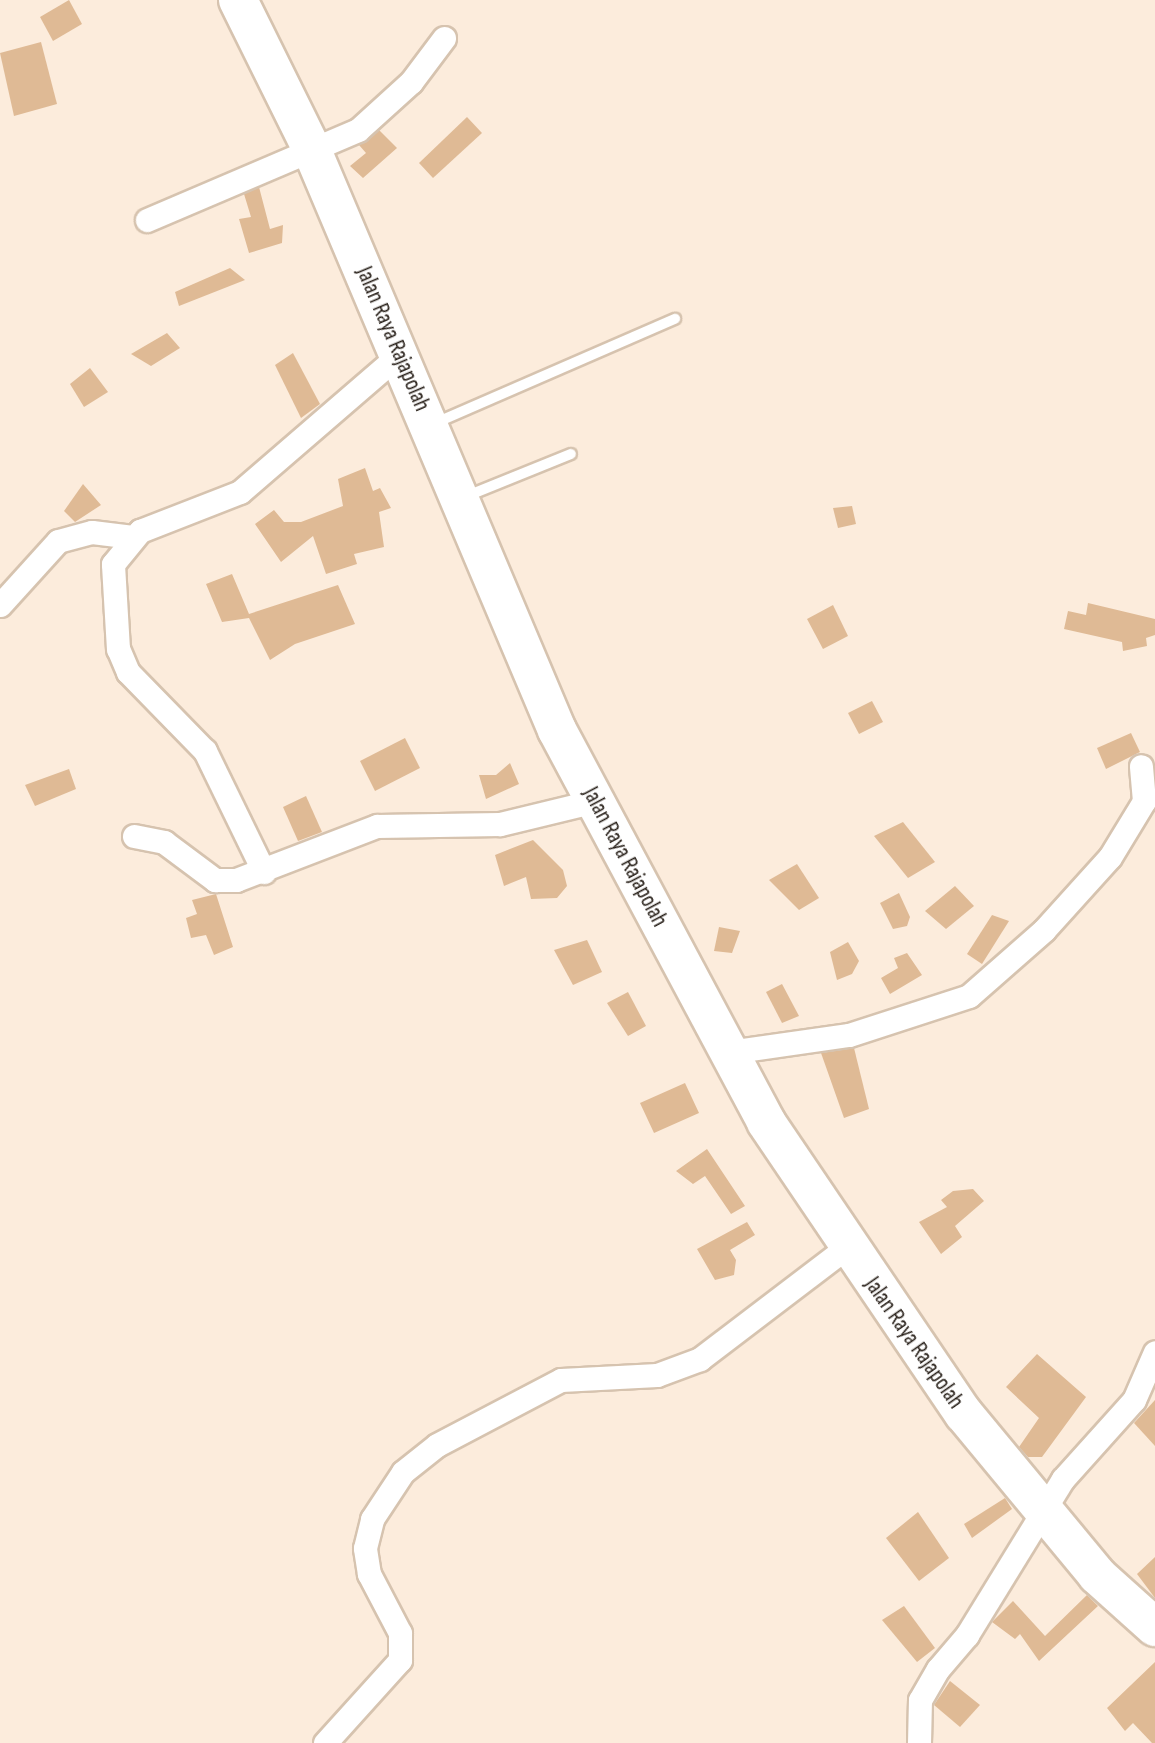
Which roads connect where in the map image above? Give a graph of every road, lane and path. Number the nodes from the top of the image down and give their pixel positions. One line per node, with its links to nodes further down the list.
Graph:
1 (238, 0): 3 (highway, Jalan Raya Rajapolah)
2 (444, 38): 3 (street)
3 (310, 146): 4 (street); 6 (highway, Jalan Raya Rajapolah)
4 (146, 220)
5 (675, 319): 7 (lane)
6 (400, 354): 7 (highway, Jalan Raya Rajapolah); 10 (street)
7 (430, 425): 9 (highway, Jalan Raya Rajapolah)
8 (571, 454): 9 (lane)
9 (461, 499): 13 (highway, Jalan Raya Rajapolah)
10 (131, 537): 11 (street); 15 (street)
11 (0, 605)
12 (1141, 766): 16 (street)
13 (595, 802): 15 (street); 16 (highway, Jalan Raya Rajapolah)
14 (134, 836): 15 (street)
15 (264, 872)
16 (729, 1052): 17 (highway, Jalan Raya Rajapolah)
17 (847, 1247): 19 (highway, Jalan Raya Rajapolah); 21 (street)
18 (1155, 1352): 19 (street)
19 (1042, 1511): 20 (highway, Jalan Raya Rajapolah); 22 (street)
20 (1155, 1627)
21 (325, 1743)
22 (919, 1743)

